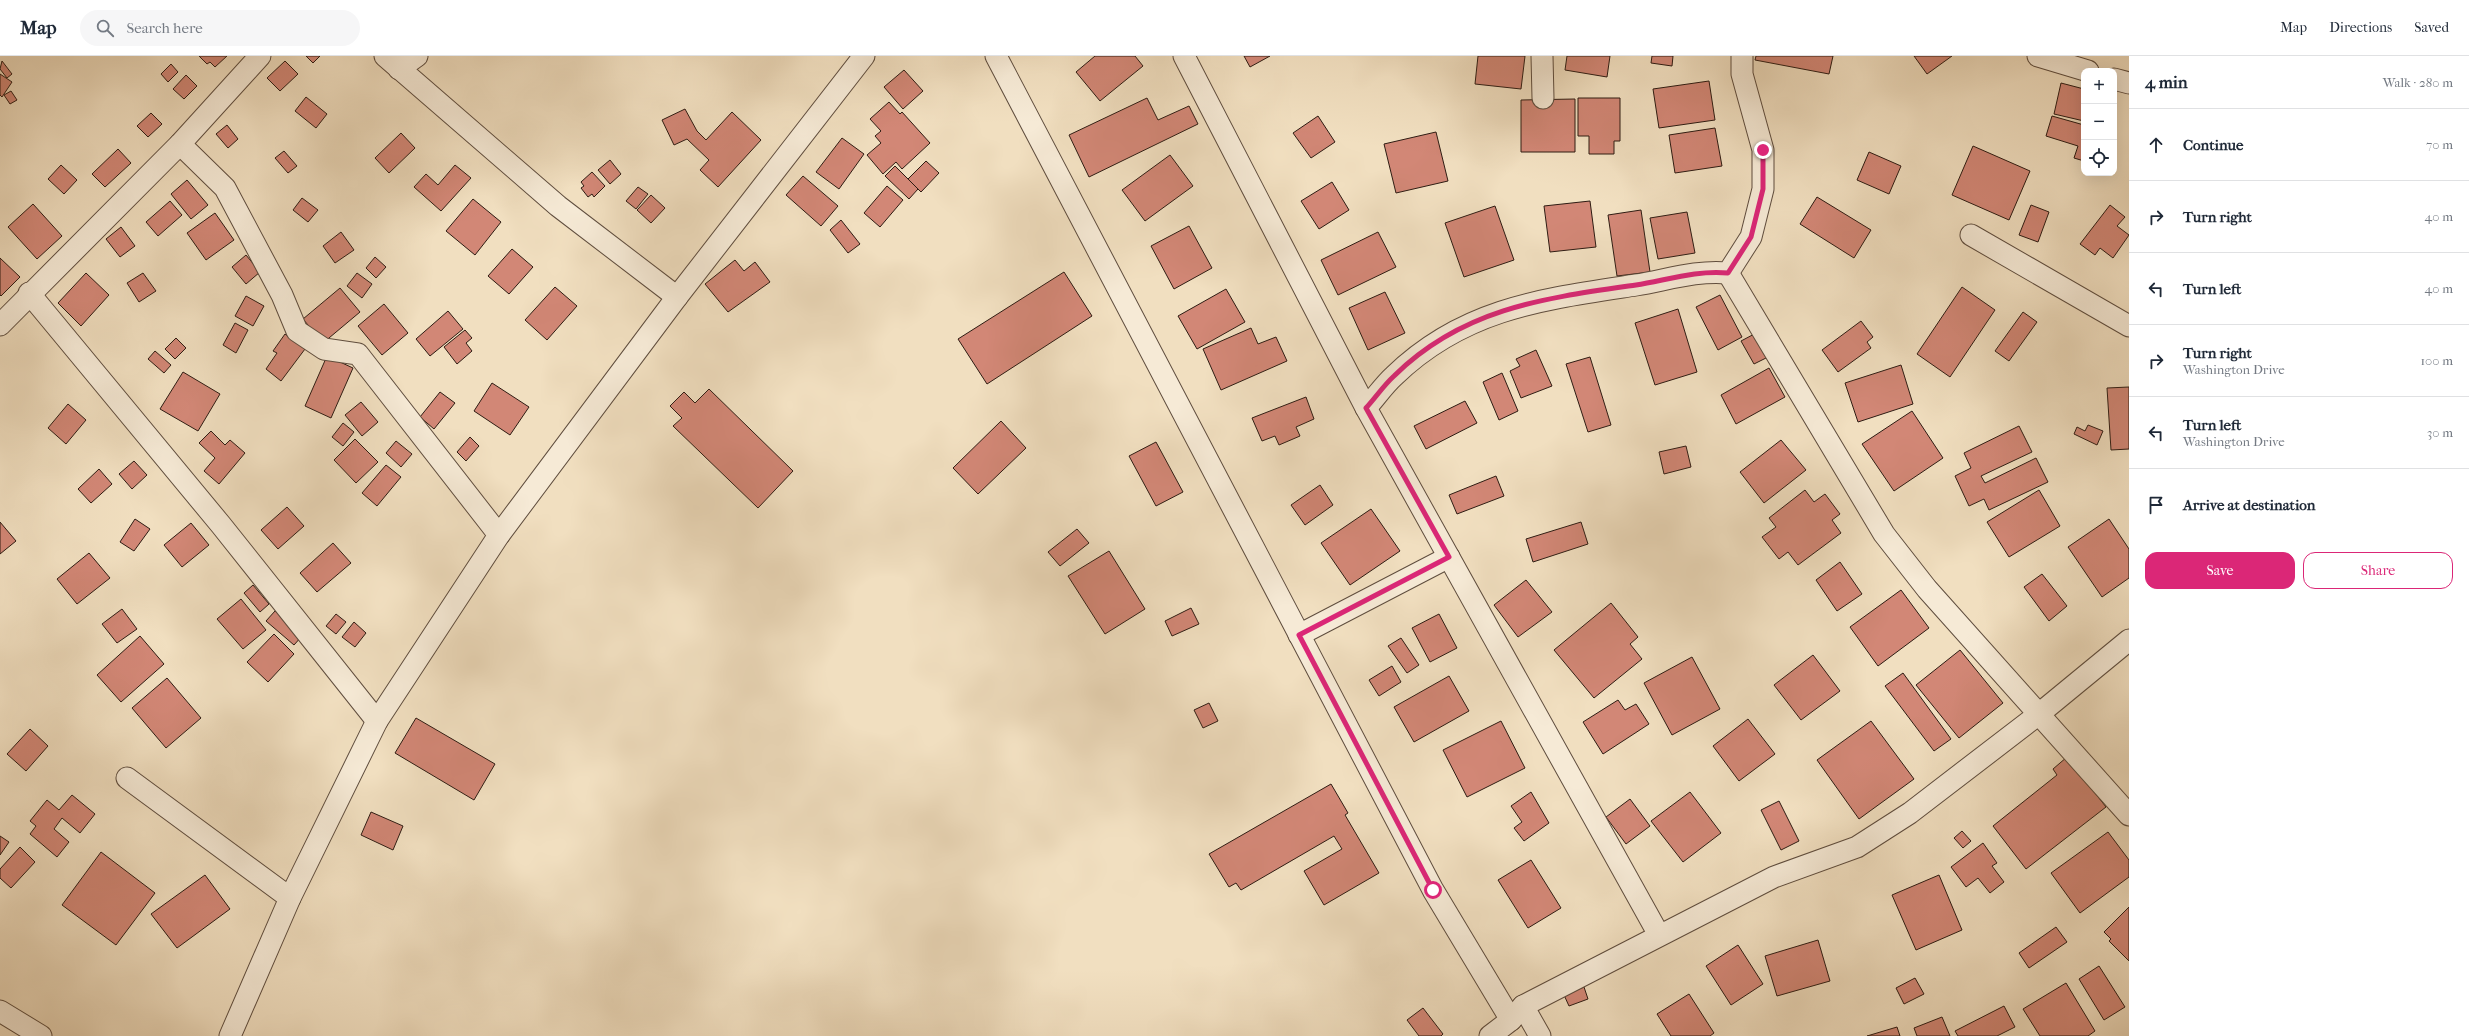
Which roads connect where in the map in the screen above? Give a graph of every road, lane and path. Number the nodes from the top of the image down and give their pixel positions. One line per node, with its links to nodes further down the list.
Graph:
1 (260, 56): 14 (street)
2 (417, 56): 9 (street)
3 (864, 56): 18 (street)
4 (996, 56): 24 (street)
5 (1184, 56): 21 (street)
6 (1542, 56): 13 (street)
7 (1742, 56): 16 (street)
8 (2038, 56): 10 (street)
9 (392, 63): 18 (street)
10 (2081, 69)
11 (2117, 80): 12 (street)
12 (2129, 84)
13 (1543, 98)
14 (180, 144): 17 (street); 22 (street)
15 (1971, 234): 20 (street)
16 (1728, 273): 21 (street); 26 (street)
17 (29, 293): 19 (street); 27 (street)
18 (677, 296): 22 (street)
19 (0, 326)
20 (2129, 326)
21 (1366, 408): 23 (street)
22 (499, 535): 27 (street)
23 (1449, 557): 24 (street); 31 (street)
24 (1299, 635): 33 (street)
25 (2129, 640): 26 (street)
26 (2039, 714): 29 (street); 31 (street)
27 (377, 721): 30 (street)
28 (127, 778): 30 (street)
29 (2129, 815)
30 (290, 898): 35 (street)
31 (1659, 935): 33 (street)
32 (0, 1012): 34 (street)
33 (1517, 1013): 36 (street); 37 (street)
34 (40, 1036)
35 (230, 1036)
36 (1490, 1036)
37 (1540, 1036)

